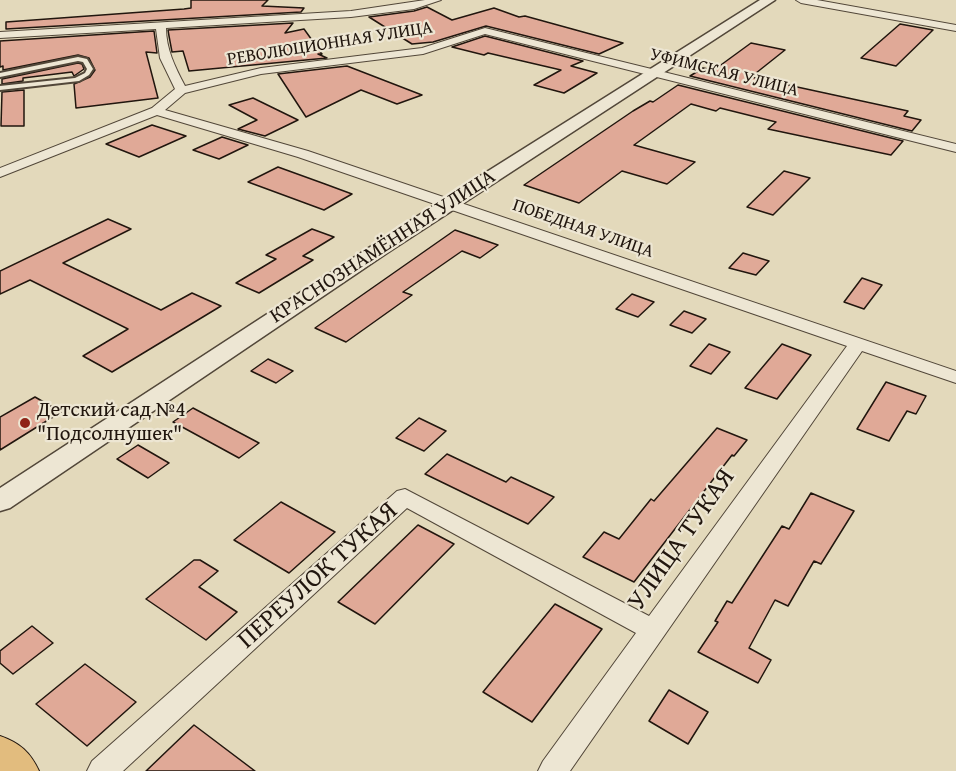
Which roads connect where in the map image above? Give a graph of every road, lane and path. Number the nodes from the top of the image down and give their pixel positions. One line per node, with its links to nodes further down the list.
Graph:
1 (436, 0): 4 (street)
2 (769, 0): 8 (street, КРАСНОЗНАМЁННАЯ УЛИЦА)
3 (801, 0): 5 (street)
4 (161, 24): 7 (street); 11 (street)
5 (956, 28)
6 (485, 32): 8 (street, УФИМСКАЯ УЛИЦА); 11 (street, РЕВОЛЮЦИОННАЯ УЛИЦА)
7 (0, 35)
8 (653, 74): 13 (street, УФИМСКАЯ УЛИЦА); 15 (street, КРАСНОЗНАМЁННАЯ УЛИЦА)
9 (0, 75): 10 (lane)
10 (0, 88)
11 (181, 90): 12 (street)
12 (156, 111): 14 (street); 15 (street, ПОБЕДНАЯ УЛИЦА)
13 (956, 148)
14 (0, 173)
15 (448, 203): 16 (street, ПОБЕДНАЯ УЛИЦА); 18 (street, КРАСНОЗНАМЁННАЯ УЛИЦА)
16 (858, 343): 17 (street, ПОБЕДНАЯ УЛИЦА); 19 (street, УЛИЦА ТУКАЯ)
17 (956, 377)
18 (0, 501)
19 (653, 630): 22 (street, ПЕРЕУЛОК ТУКАЯ); 23 (street, УЛИЦА ТУКАЯ)
20 (0, 756): 21 (main road)
21 (15, 771)
22 (102, 771)
23 (553, 771)

